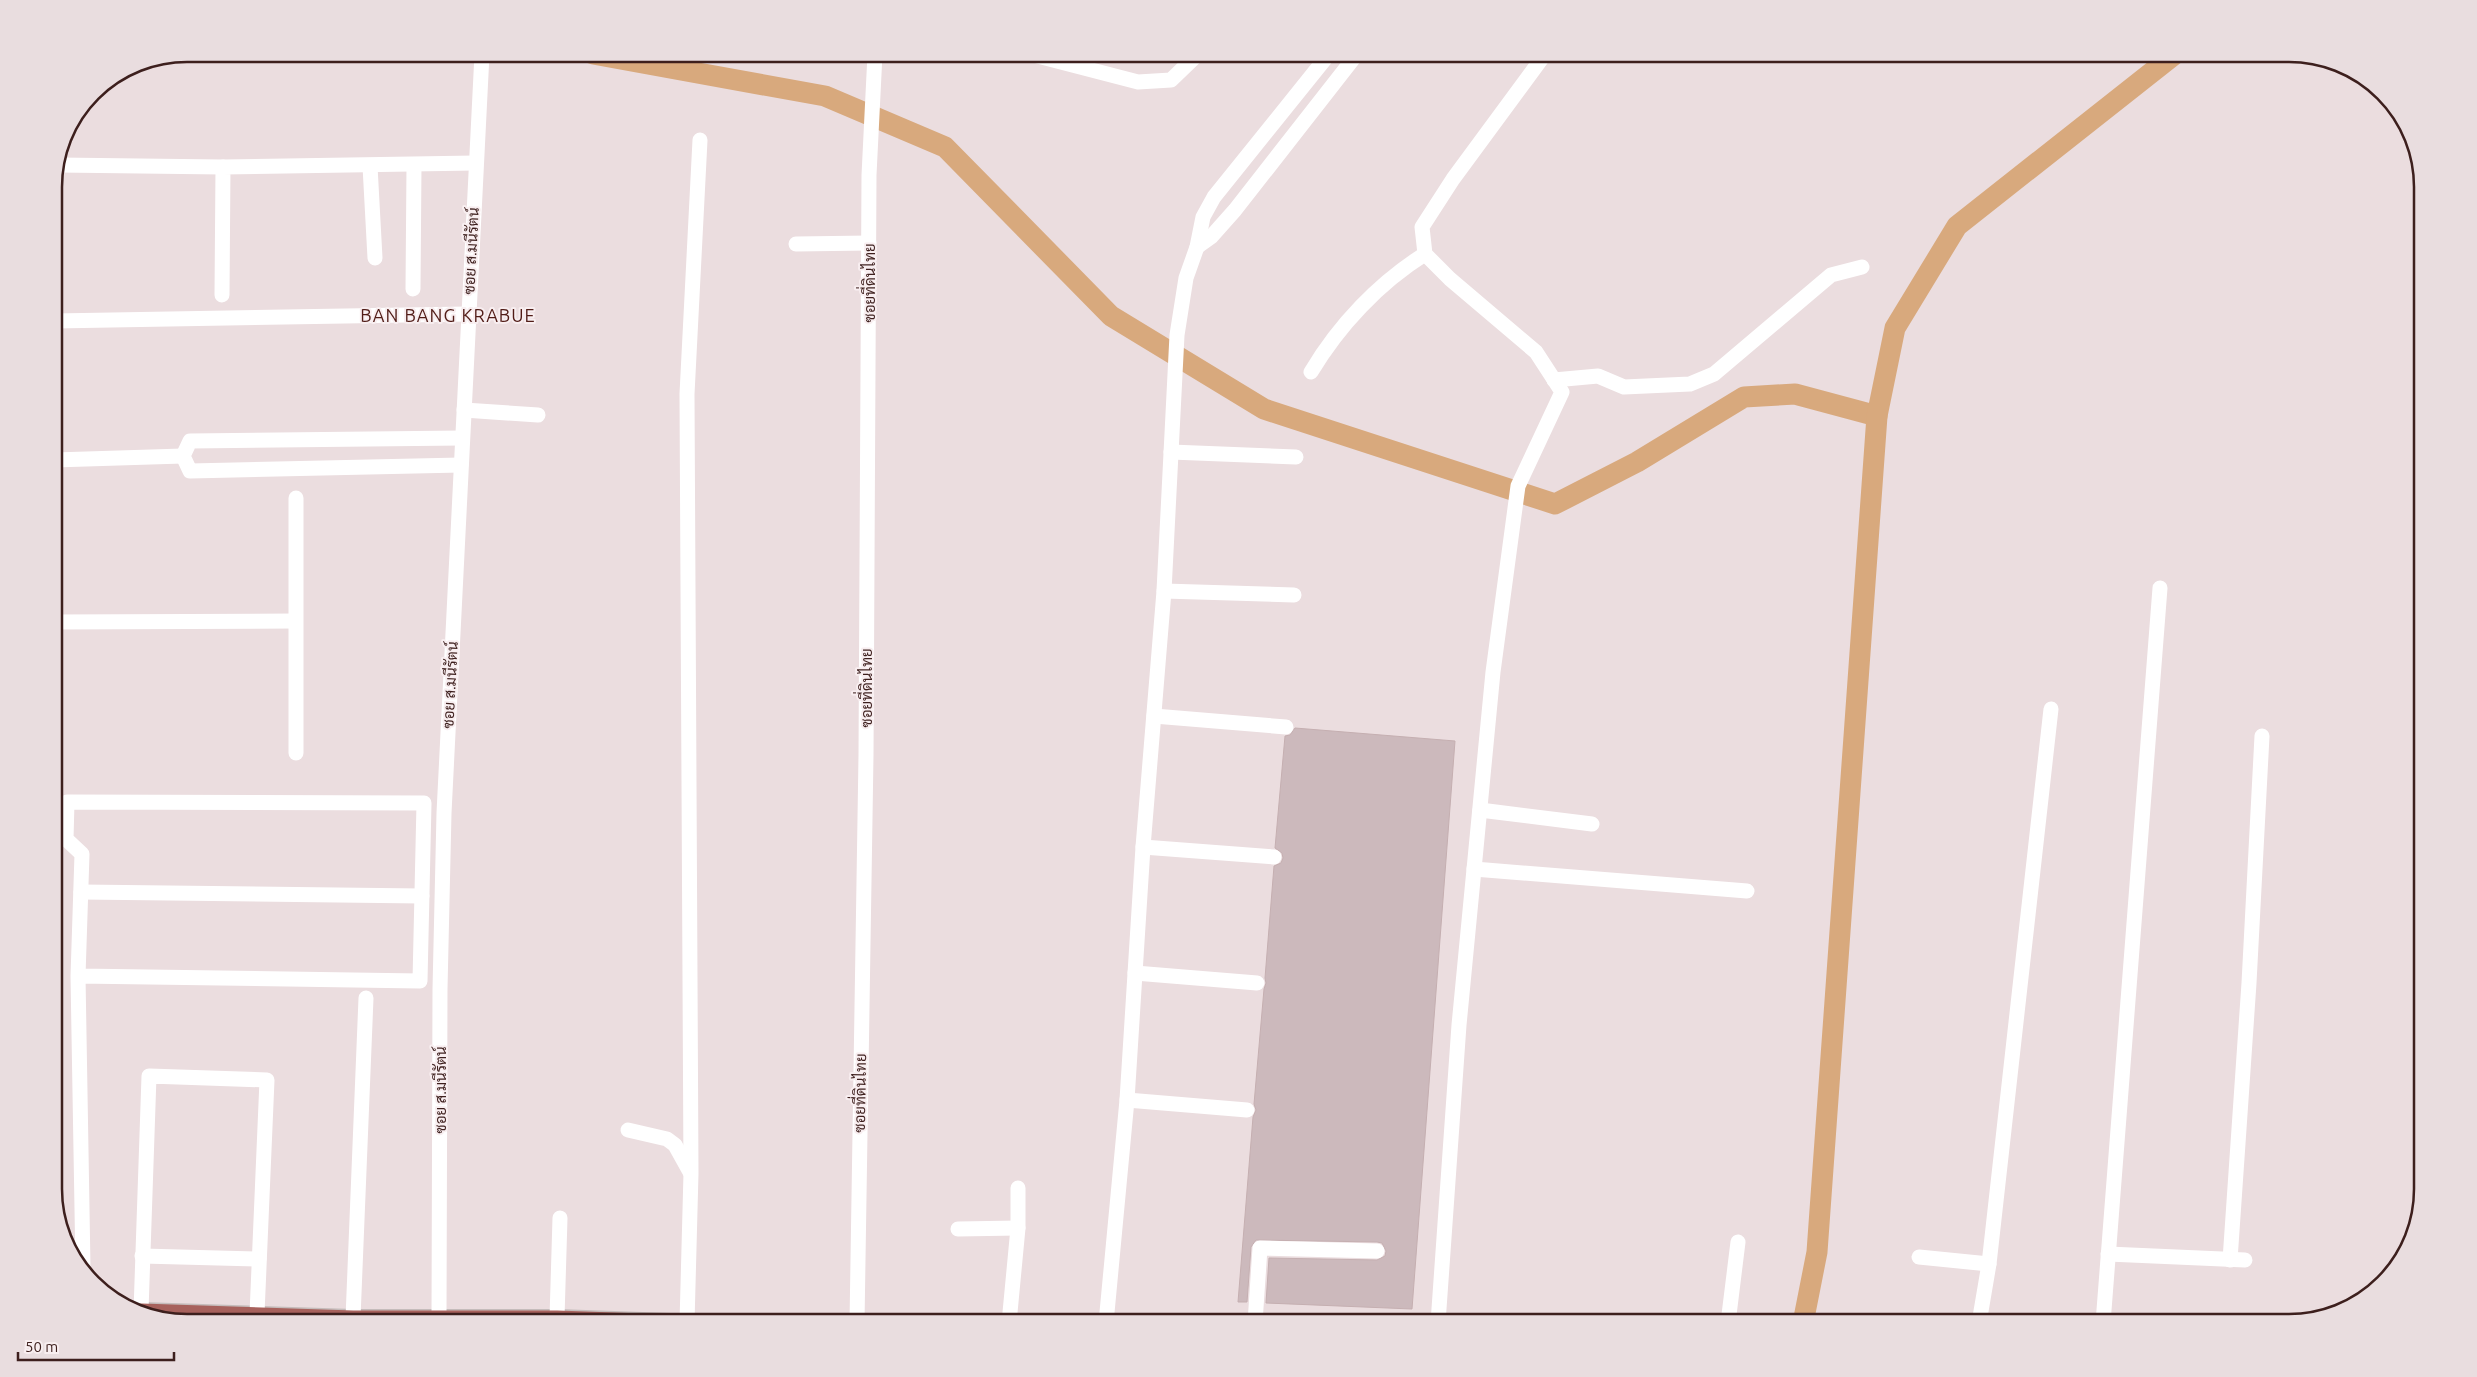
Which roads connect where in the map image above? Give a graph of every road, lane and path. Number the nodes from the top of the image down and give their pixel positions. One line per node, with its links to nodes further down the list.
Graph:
1 (481, 62): 11 (street, ซอย ส.มนีรัตน์)
2 (875, 62): 16 (street, ซอยที่ดินไทย)
3 (1061, 62): 4 (street)
4 (1190, 62)
5 (1323, 62): 8 (street)
6 (1351, 62): 9 (street)
7 (1539, 62): 19 (street)
8 (1305, 84): 9 (street); 18 (street)
9 (1324, 96): 18 (street)
10 (700, 140): 62 (street)
11 (475, 163): 13 (street); 24 (street, ซอย ส.มนีรัตน์)
12 (65, 165): 15 (street)
13 (414, 165): 14 (street); 22 (street)
14 (370, 166): 15 (street); 20 (street)
15 (223, 167): 23 (street)
16 (869, 243): 17 (street); 82 (street, ซอยที่ดินไทย)
17 (796, 244)
18 (1198, 246): 31 (street)
19 (1425, 254): 26 (street); 27 (street)
20 (375, 258)
21 (1862, 267): 27 (street)
22 (413, 288)
23 (222, 295)
24 (467, 314): 25 (street); 28 (street, ซอย ส.มนีรัตน์)
25 (63, 321)
26 (1311, 372)
27 (1554, 380): 47 (street)
28 (464, 410): 29 (street); 30 (street, ซอย ส.มนีรัตน์)
29 (538, 415)
30 (462, 438): 32 (street); 35 (street, ซอย ส.มนีรัตน์)
31 (1171, 452): 33 (street); 38 (street)
32 (183, 456): 34 (street); 35 (street)
33 (1296, 457)
34 (63, 460)
35 (461, 465): 79 (street, ซอย ส.มนีรัตน์)
36 (296, 498): 40 (street)
37 (2160, 588): 69 (street)
38 (1164, 591): 39 (street); 43 (street)
39 (1294, 595)
40 (295, 621): 41 (street); 46 (street)
41 (63, 622)
42 (2050, 709): 74 (street)
43 (1154, 716): 44 (street); 49 (street)
44 (1286, 727)
45 (2262, 736): 69 (street)
46 (296, 753)
47 (1480, 810): 48 (street); 51 (street)
48 (1592, 824)
49 (1143, 847): 50 (street); 55 (street)
50 (1274, 857)
51 (1474, 869): 52 (street); 86 (street)
52 (1747, 891)
53 (81, 892): 54 (street); 54 (street); 56 (street)
54 (422, 896): 56 (street)
55 (1135, 974): 57 (street); 59 (street)
56 (78, 976): 72 (street)
57 (1257, 983)
58 (366, 998): 78 (street)
59 (1127, 1100): 60 (street); 84 (street)
60 (1247, 1110)
61 (628, 1130): 62 (street)
62 (691, 1173): 81 (street)
63 (1018, 1188): 65 (street)
64 (560, 1218): 80 (street)
65 (1018, 1228): 66 (street); 83 (street)
66 (958, 1229)
67 (1738, 1242): 87 (street)
68 (1377, 1251): 85 (street)
69 (2108, 1254): 89 (street)
70 (142, 1256): 73 (street); 73 (street); 75 (street)
71 (1919, 1257): 74 (street)
72 (83, 1258)
73 (259, 1259): 77 (street)
74 (1989, 1264): 88 (street)
75 (141, 1305)
76 (163, 1312): 77 (main road)
77 (257, 1314)
78 (353, 1314)
79 (440, 1314)
80 (557, 1314)
81 (687, 1314)
82 (857, 1314)
83 (1010, 1314)
84 (1107, 1314)
85 (1256, 1314)
86 (1439, 1314)
87 (1729, 1314)
88 (1981, 1314)
89 (2104, 1314)

